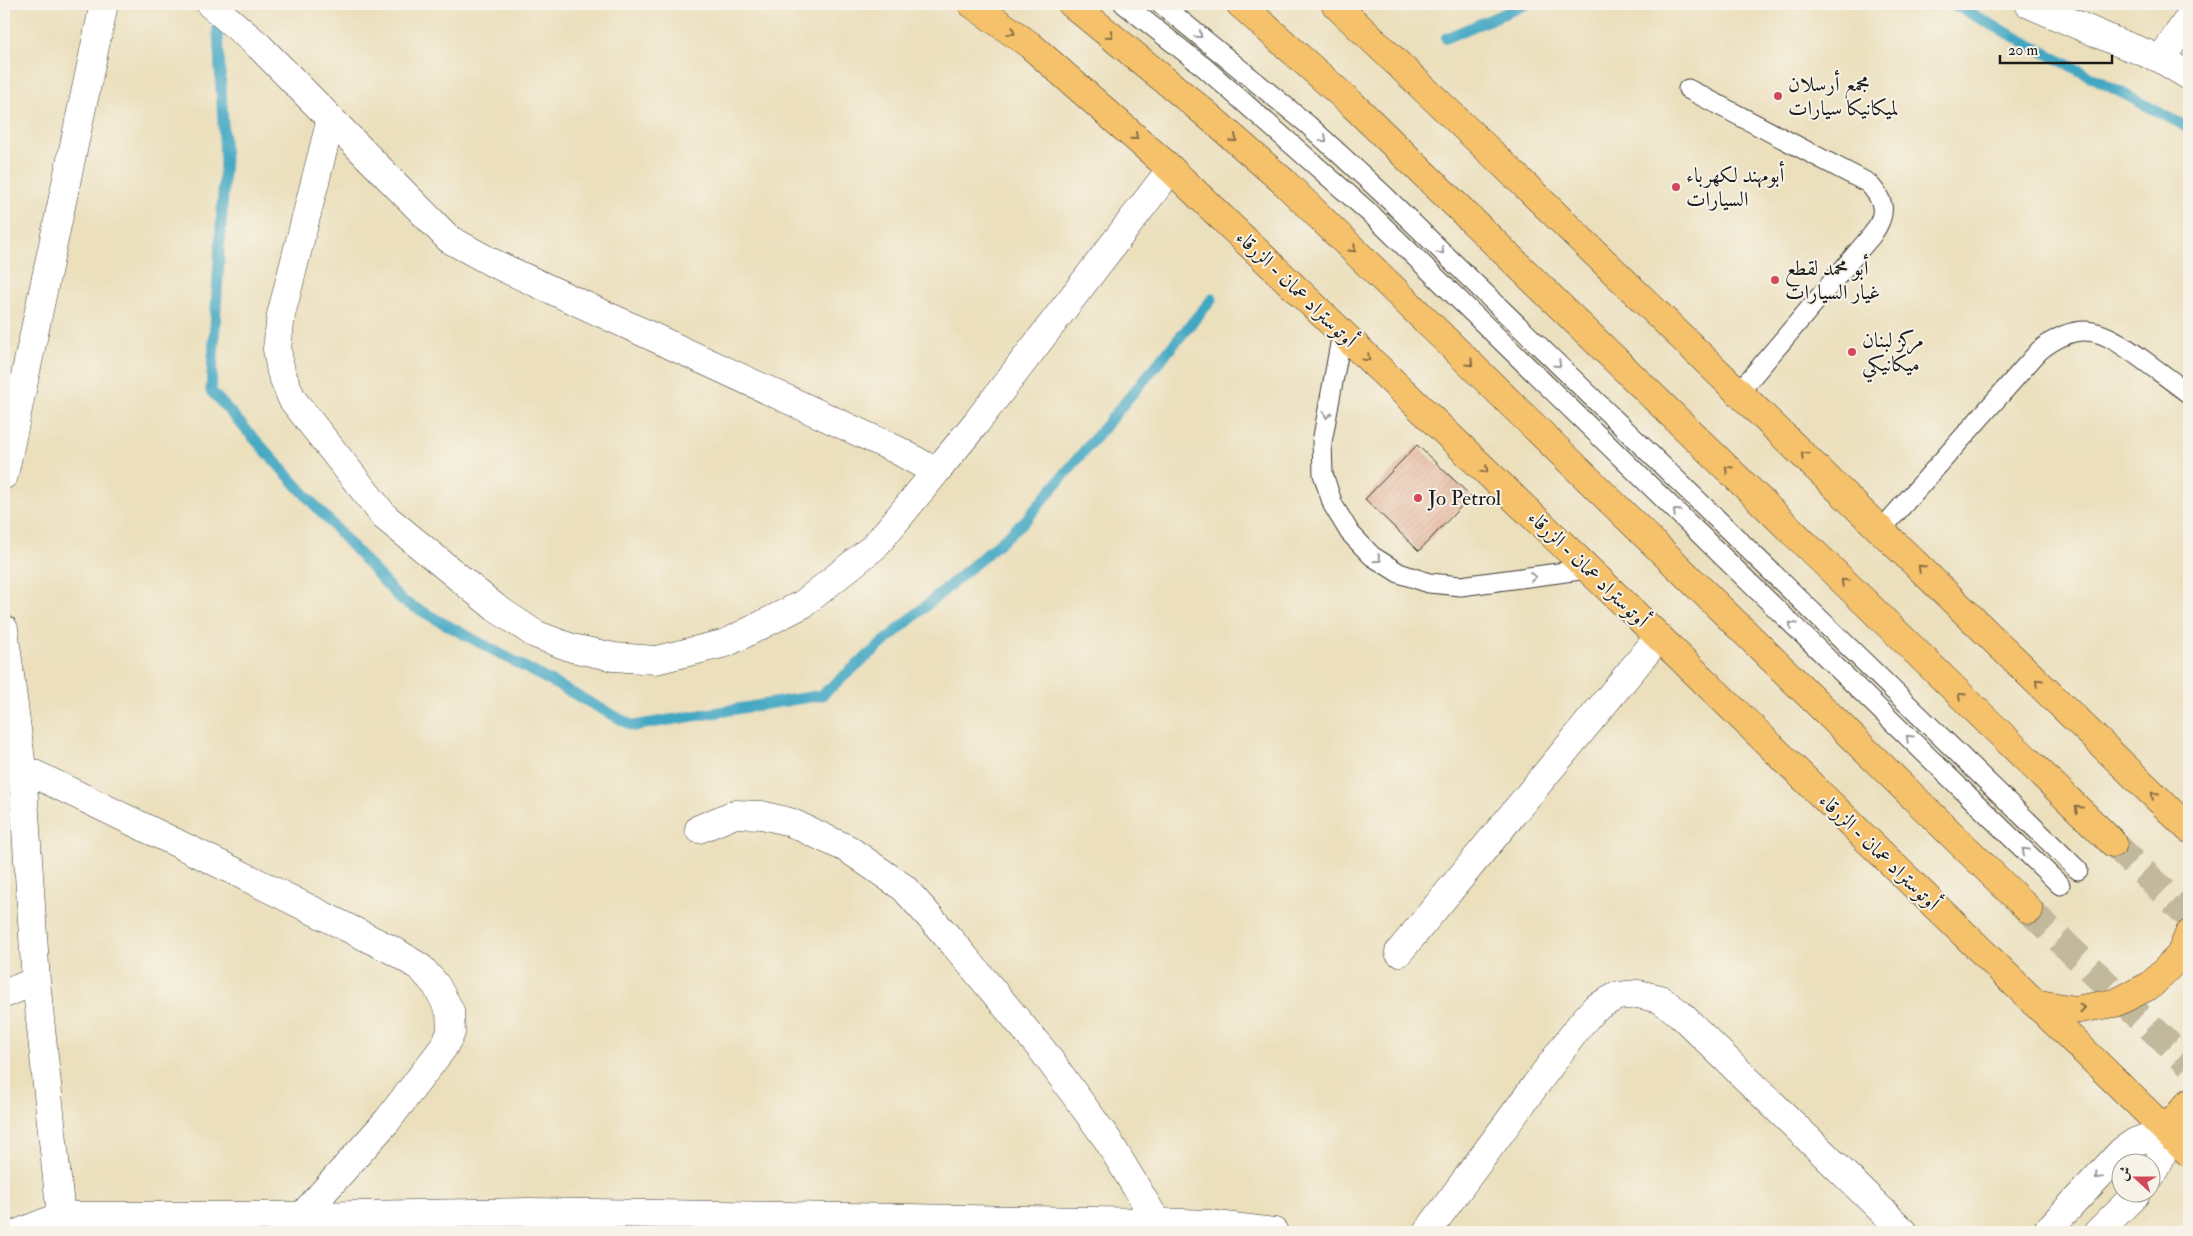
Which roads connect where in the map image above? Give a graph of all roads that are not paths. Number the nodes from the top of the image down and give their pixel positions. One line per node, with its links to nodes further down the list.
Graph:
1 (104, 4): 20 (street)
2 (210, 4): 14 (street)
3 (972, 4): 15 (highway, أوتوستراد عمان - الزرقاء, one-way to 15)
4 (1072, 4): 31 (highway, one-way to 31)
5 (1124, 4): 30 (lane, one-way to 5)
6 (1161, 4): 29 (lane, one-way to 29)
7 (1240, 4): 28 (highway, one-way to 7)
8 (1335, 4): 17 (highway)
9 (2029, 4): 11 (street)
10 (2189, 18): 11 (street)
11 (2161, 59): 12 (street)
12 (2189, 76)
13 (1688, 89): 17 (lane)
14 (331, 119): 19 (street); 19 (street)
15 (1171, 169): 16 (highway, أوتوستراد عمان - الزرقاء); 19 (street)
16 (1342, 333): 22 (highway, أوتوستراد عمان - الزرقاء, one-way to 22); 22 (lane, one-way to 22)
17 (1739, 392): 21 (highway, one-way to 17)
18 (2189, 394): 21 (lane)
19 (936, 472)
20 (4, 475)
21 (1881, 530): 27 (highway, one-way to 21)
22 (1588, 569): 24 (highway, أوتوستراد عمان - الزرقاء)
23 (4, 629): 25 (street)
24 (1660, 638): 33 (street); 36 (highway, أوتوستراد عمان - الزرقاء)
25 (13, 770): 34 (street); 45 (street)
26 (698, 829): 44 (street)
27 (2189, 829)
28 (2113, 843)
29 (2078, 870)
30 (2060, 885)
31 (2029, 910)
32 (2189, 934): 36 (highway, one-way to 32)
33 (1399, 952)
34 (36, 981): 35 (street); 42 (street)
35 (4, 994)
36 (2034, 1003): 38 (highway, أوتوستراد عمان - الزرقاء)
37 (2189, 1103): 38 (highway)
38 (2166, 1130): 39 (highway, أوتوستراد عمان - الزرقاء); 40 (street); 50 (street, one-way to 50)
39 (2189, 1153)
40 (2160, 1162)
41 (2126, 1204): 51 (street)
42 (61, 1216): 45 (street); 46 (street)
43 (525, 1222): 44 (street); 45 (street)
44 (1157, 1222): 47 (street)
45 (294, 1224)
46 (21, 1232)
47 (1274, 1232)
48 (1427, 1232): 49 (street)
49 (1904, 1232)
50 (2046, 1232)
51 (2098, 1232)

